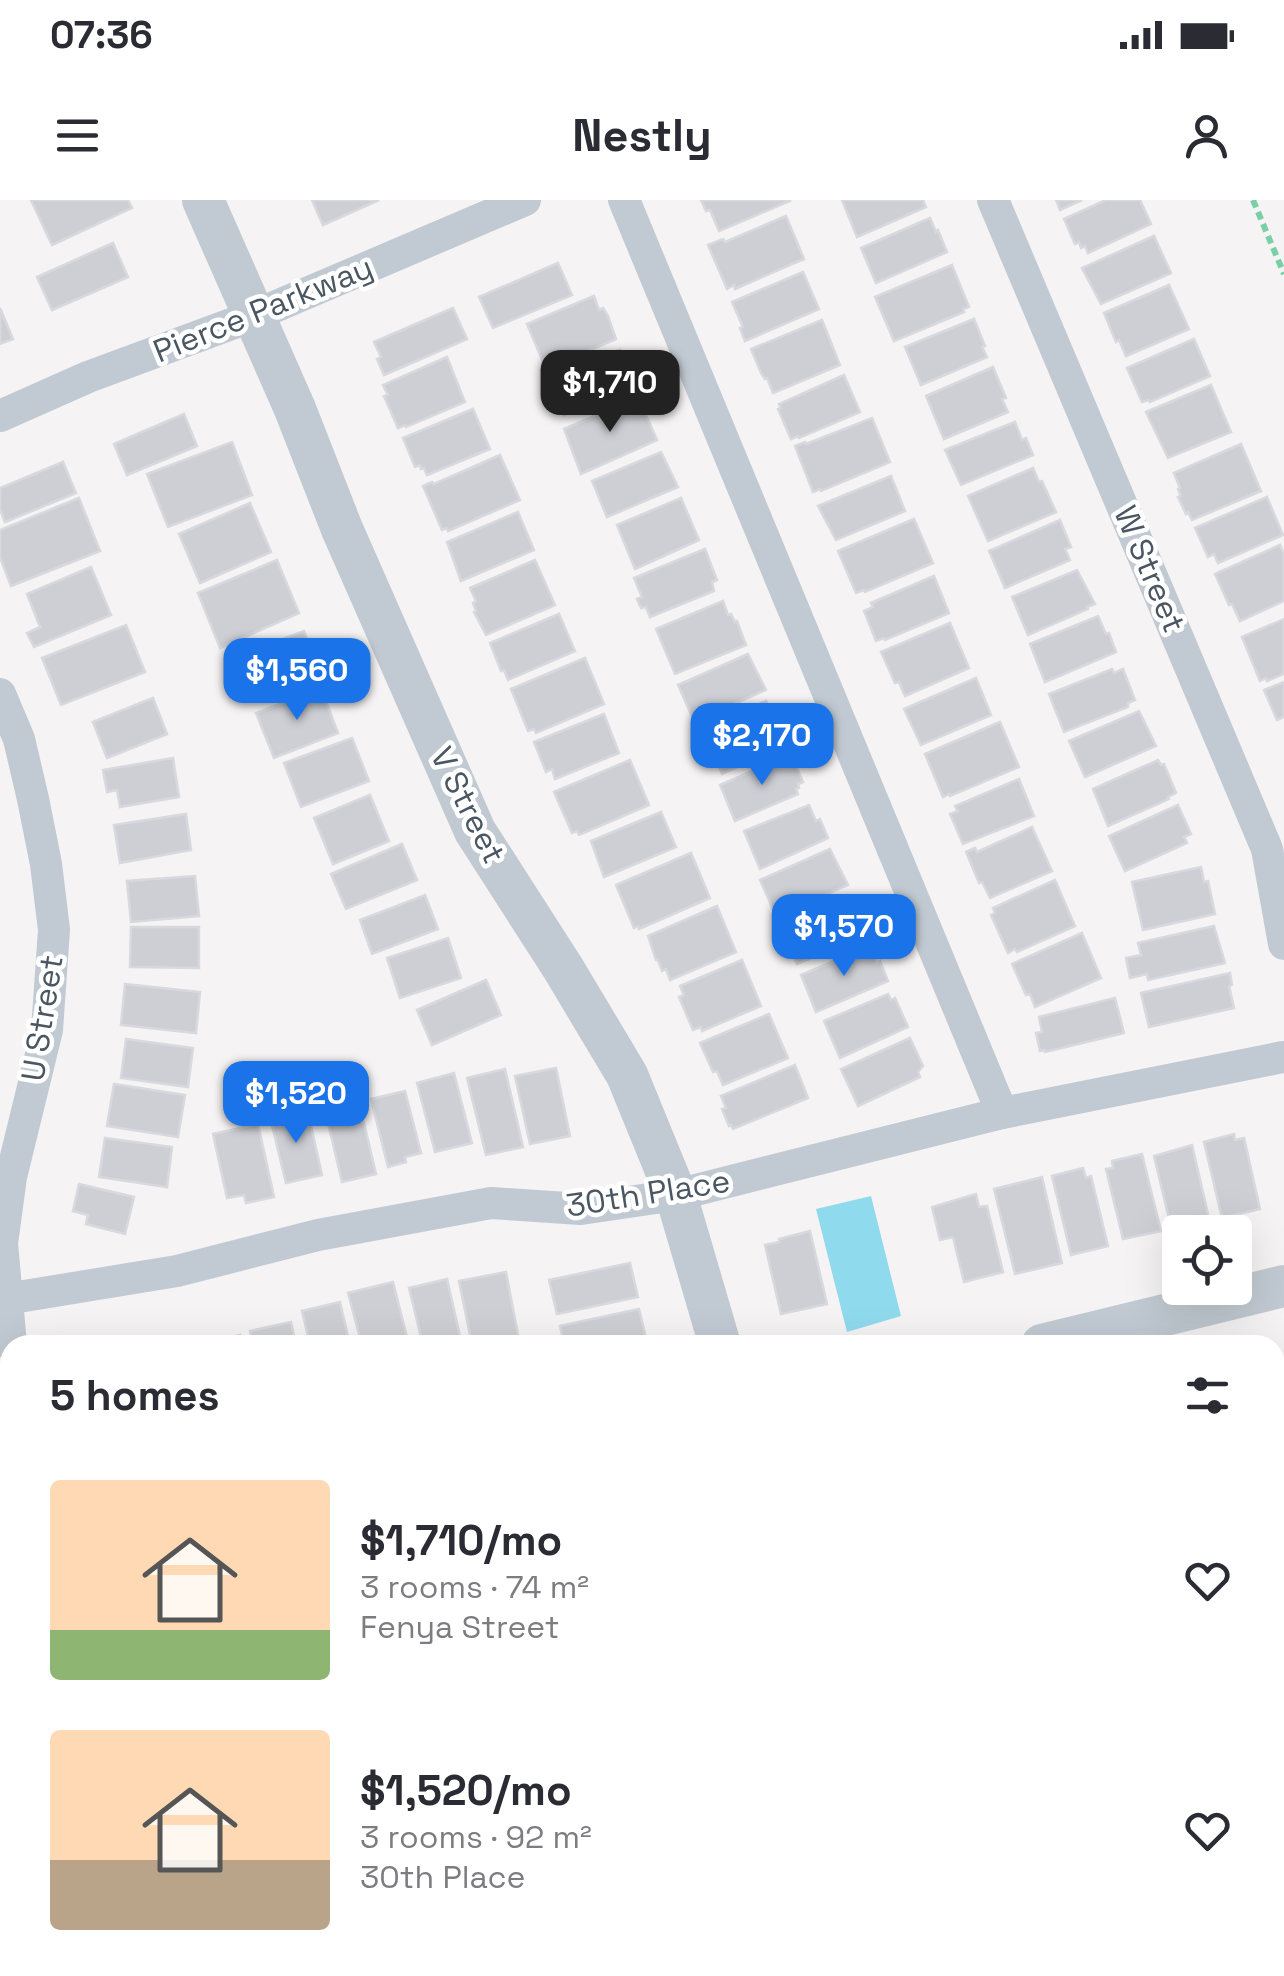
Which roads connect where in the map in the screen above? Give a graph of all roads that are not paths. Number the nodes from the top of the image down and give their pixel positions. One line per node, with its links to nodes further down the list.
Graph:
1 (204, 200): 5 (street, V Street)
2 (526, 200): 5 (street, Pierce Parkway)
3 (624, 200): 10 (street)
4 (993, 200): 8 (street, W Street)
5 (252, 316): 6 (street, Pierce Parkway); 11 (street, V Street)
6 (0, 416)
7 (0, 694): 13 (street, U Street)
8 (1284, 944)
9 (1284, 1056): 10 (street, 30th Place)
10 (1002, 1113): 11 (street, 30th Place)
11 (676, 1195): 13 (street, 30th Place); 15 (street, V Street)
12 (1284, 1286): 16 (street)
13 (4, 1300): 14 (street, U Street)
14 (9, 1335)
15 (717, 1335)
16 (1083, 1335)

